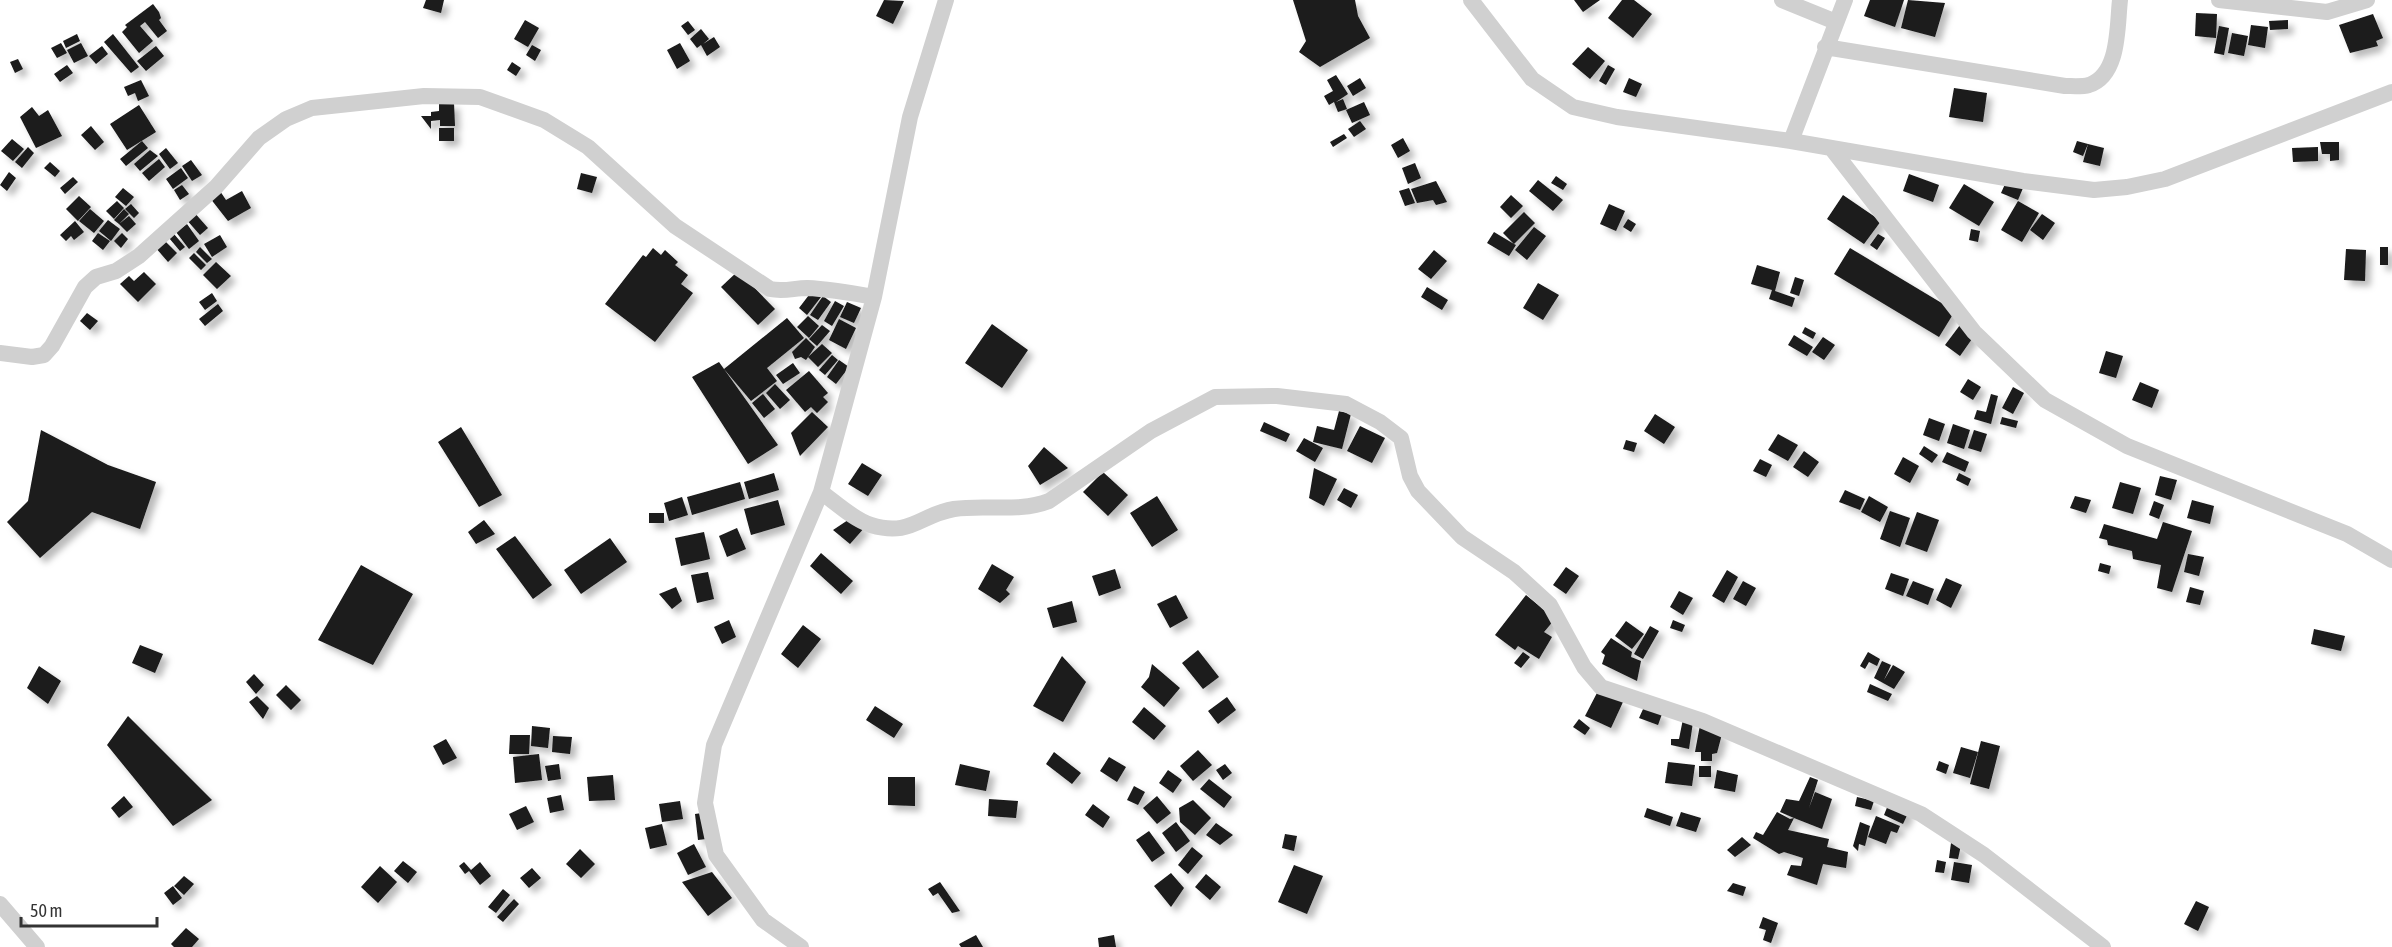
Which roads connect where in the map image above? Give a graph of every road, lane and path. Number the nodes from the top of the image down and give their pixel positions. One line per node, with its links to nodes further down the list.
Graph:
1 (946, 0): 14 (street)
2 (1471, 0): 12 (street)
3 (1782, 0): 9 (street)
4 (1845, 0): 9 (street)
5 (2120, 0): 10 (street)
6 (2219, 0): 8 (street)
7 (2367, 0): 8 (street)
8 (2345, 4)
9 (1836, 22): 10 (street)
10 (1825, 47): 12 (street)
11 (2392, 92): 13 (street)
12 (1791, 141): 13 (street)
13 (1832, 149): 17 (street)
14 (874, 297): 15 (street); 16 (street)
15 (0, 353)
16 (821, 492): 20 (street); 21 (street)
17 (2392, 560)
18 (0, 904): 19 (street)
19 (37, 947)
20 (801, 947)
21 (2103, 947)

